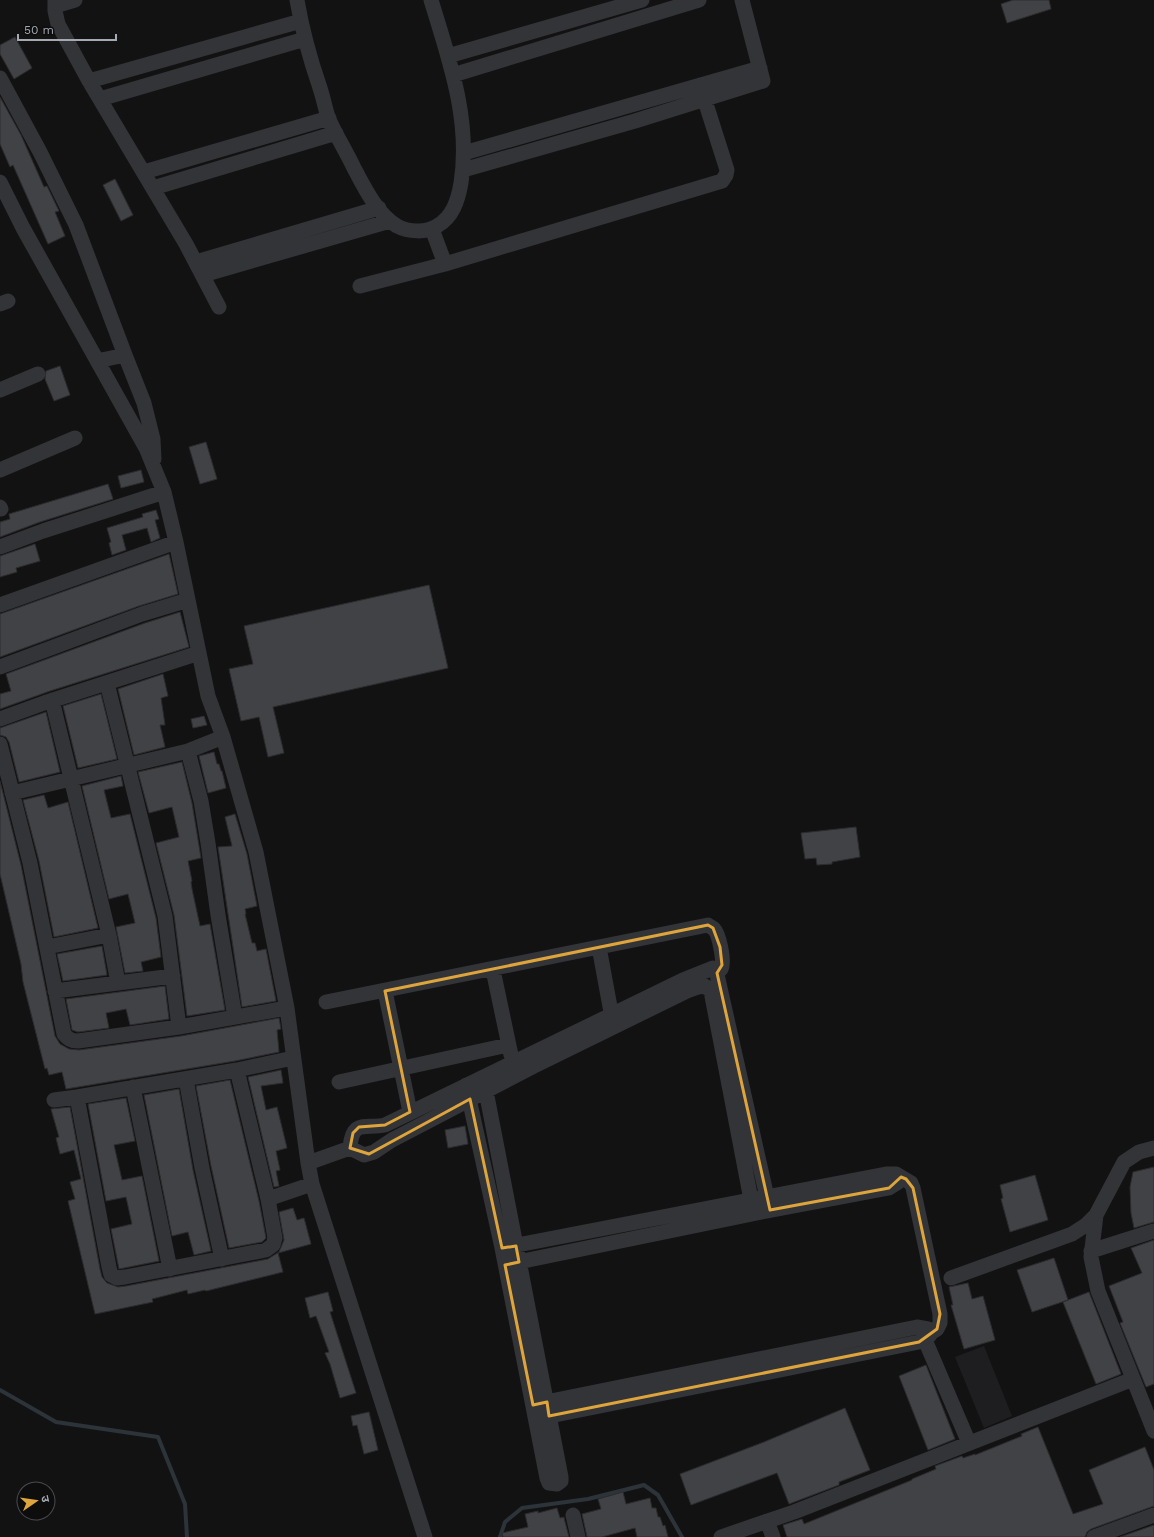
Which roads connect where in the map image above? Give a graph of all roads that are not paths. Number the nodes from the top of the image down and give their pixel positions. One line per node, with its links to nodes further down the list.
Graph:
1 (75, 0): 7 (street)
2 (297, 0): 8 (street)
3 (431, 0): 10 (street)
4 (642, 0): 10 (street)
5 (698, 0): 11 (street)
6 (742, 0): 14 (street)
7 (55, 3): 13 (street)
8 (301, 21): 9 (street); 13 (street)
9 (305, 39): 15 (street); 16 (street)
10 (448, 56): 11 (street)
11 (453, 75): 18 (street)
12 (0, 78): 31 (street)
13 (89, 81): 15 (street)
14 (702, 92): 18 (street); 19 (street); 27 (street)
15 (100, 99): 20 (street)
16 (329, 118): 17 (street); 20 (street)
17 (336, 133): 22 (street); 23 (street)
18 (464, 153): 19 (street)
19 (463, 170): 25 (street)
20 (144, 172): 22 (street)
21 (0, 182): 32 (street)
22 (153, 188): 26 (street)
23 (379, 208): 24 (street); 26 (street)
24 (390, 221): 25 (street); 28 (street)
25 (432, 229): 27 (street)
26 (196, 262): 28 (street)
27 (446, 264): 29 (street)
28 (203, 276): 30 (street)
29 (360, 286)
30 (219, 307)
31 (125, 355): 32 (street); 36 (street)
32 (97, 360): 36 (street)
33 (38, 374): 34 (street)
34 (0, 390)
35 (75, 438): 37 (street)
36 (155, 468): 38 (street)
37 (0, 470)
38 (164, 492): 39 (street); 40 (street)
39 (176, 542): 41 (street); 42 (street)
40 (0, 548)
41 (188, 600): 43 (street); 44 (street)
42 (0, 605)
43 (199, 654): 45 (street); 48 (street)
44 (0, 667)
45 (107, 683): 46 (street); 51 (street)
46 (52, 700): 47 (street); 52 (street)
47 (0, 719)
48 (223, 737): 50 (street); 64 (street)
49 (0, 744): 53 (street)
50 (188, 751): 51 (street); 65 (street)
51 (127, 765): 52 (street); 59 (street)
52 (71, 780): 53 (street); 54 (street)
53 (12, 793): 55 (street)
54 (109, 935): 55 (street); 60 (street)
55 (46, 947): 61 (street)
56 (599, 947): 57 (street); 58 (street); 66 (street)
57 (493, 970): 62 (street); 68 (street)
58 (716, 973): 66 (street); 86 (street)
59 (173, 976): 60 (street); 67 (street)
60 (118, 983): 61 (street)
61 (55, 991): 67 (street)
62 (385, 991): 63 (street); 70 (street)
63 (326, 1002)
64 (287, 1008): 65 (street); 69 (street)
65 (235, 1017): 67 (street)
66 (612, 1021): 71 (street); 87 (street)
67 (179, 1027)
68 (508, 1045): 70 (street); 71 (street)
69 (293, 1058): 72 (street); 83 (street)
70 (401, 1068): 74 (street); 80 (street)
71 (515, 1069): 75 (street)
72 (237, 1070): 73 (street); 85 (street)
73 (186, 1078): 76 (street); 92 (street)
74 (338, 1082)
75 (484, 1084): 77 (street); 90 (street)
76 (133, 1087): 78 (street); 94 (street)
77 (468, 1092): 80 (street); 81 (street); 90 (street)
78 (77, 1097): 79 (street); 94 (street)
79 (54, 1100)
80 (410, 1112): 81 (street)
81 (350, 1148): 83 (street)
82 (1154, 1148): 88 (street)
83 (308, 1163): 84 (street)
84 (312, 1184): 85 (street); 103 (street)
85 (268, 1199): 92 (street)
86 (769, 1204): 87 (street); 96 (street)
87 (752, 1207): 90 (street); 93 (street)
88 (1096, 1215): 91 (street); 95 (street)
89 (1154, 1231): 91 (street)
90 (509, 1247): 93 (street)
91 (1091, 1251): 97 (street)
92 (222, 1259): 94 (street)
93 (512, 1263): 96 (street)
94 (170, 1269)
95 (951, 1278)
96 (928, 1336): 99 (street)
97 (1133, 1379): 98 (street); 99 (street)
98 (1154, 1431)
99 (969, 1443): 102 (street)
100 (573, 1515): 104 (street)
101 (1154, 1515): 107 (street)
102 (767, 1521): 105 (street); 106 (street)
103 (425, 1537)
104 (578, 1537)
105 (721, 1537)
106 (773, 1537)
107 (1094, 1537)

